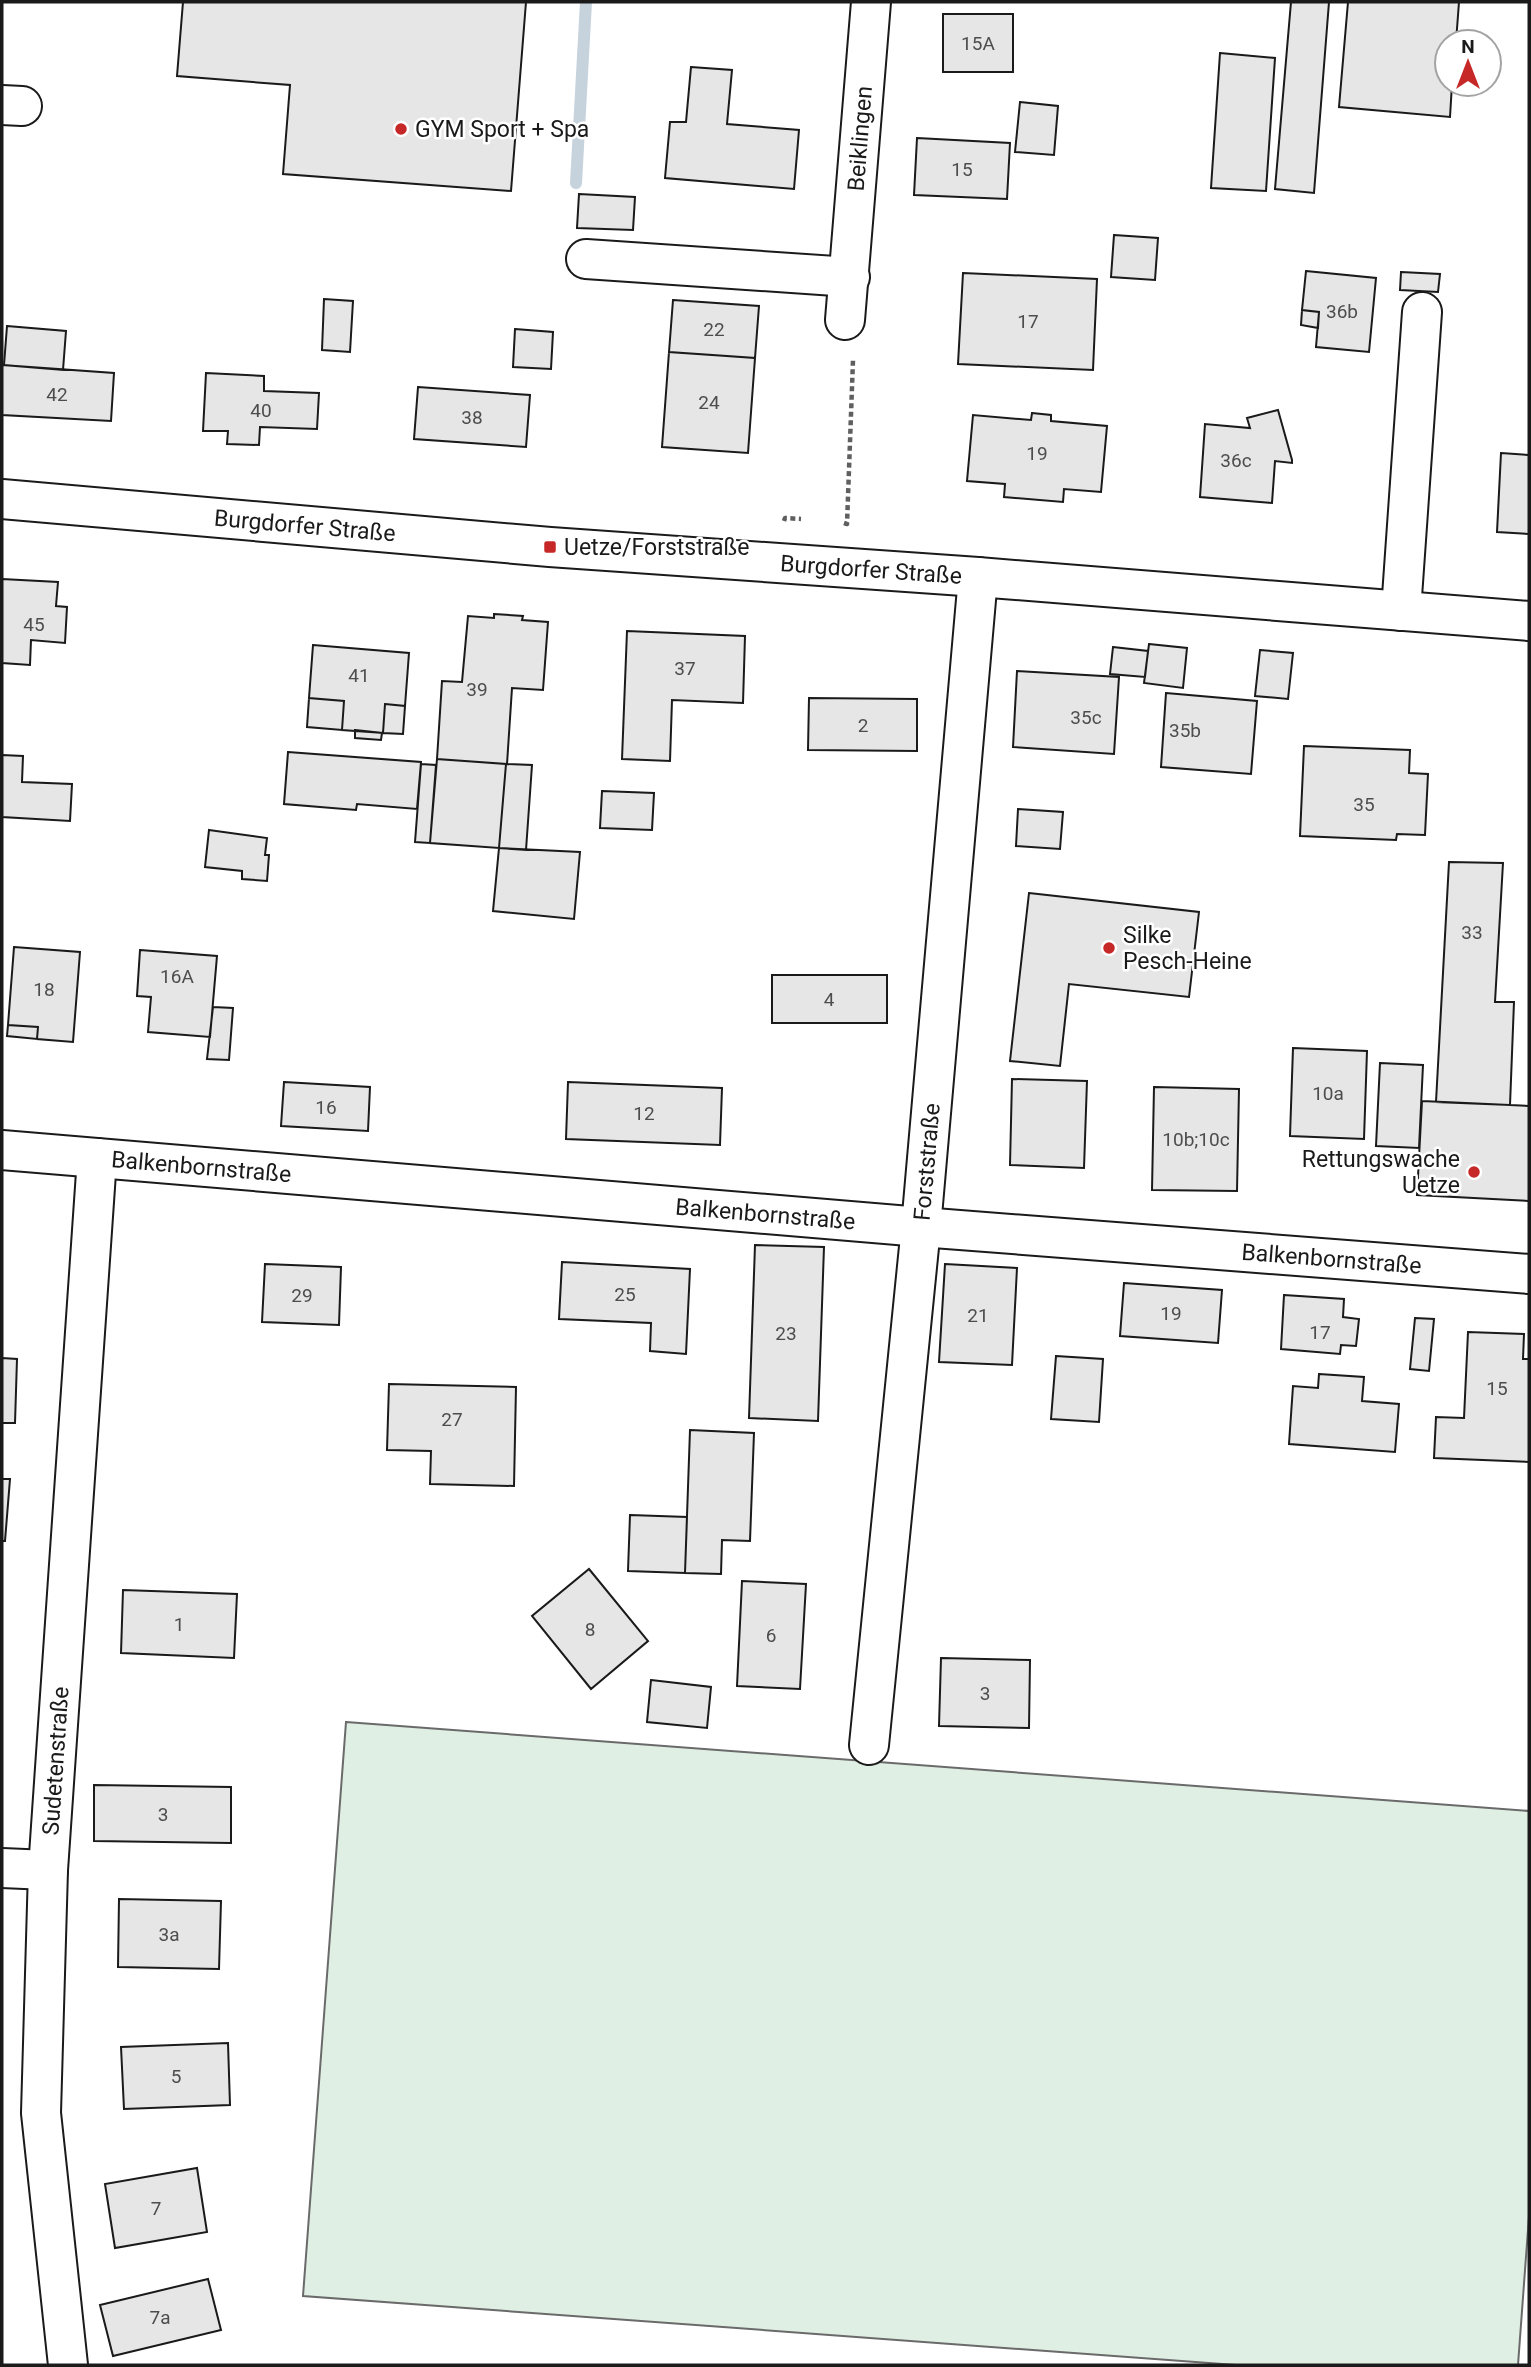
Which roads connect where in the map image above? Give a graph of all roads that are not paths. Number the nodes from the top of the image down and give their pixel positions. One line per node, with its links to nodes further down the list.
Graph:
1 (871, 2): 3 (street, Beiklingen)
2 (586, 259): 3 (street)
3 (850, 277): 5 (street, Beiklingen)
4 (1422, 312): 8 (street)
5 (845, 320)
6 (2, 499): 7 (street, Burgdorfer Straße)
7 (978, 576): 8 (street, Burgdorfer Straße); 12 (street, Forststraße)
8 (1401, 611): 9 (street, Burgdorfer Straße)
9 (1529, 621)
10 (2, 1150): 11 (street, Balkenbornstraße)
11 (97, 1158): 12 (street, Balkenbornstraße); 16 (street, Sudetenstraße)
12 (921, 1227): 13 (street, Balkenbornstraße); 14 (street, Forststraße)
13 (1529, 1274)
14 (869, 1745)
15 (2, 1868): 16 (street)
16 (48, 1870): 17 (street, Sudetenstraße)
17 (68, 2365)

